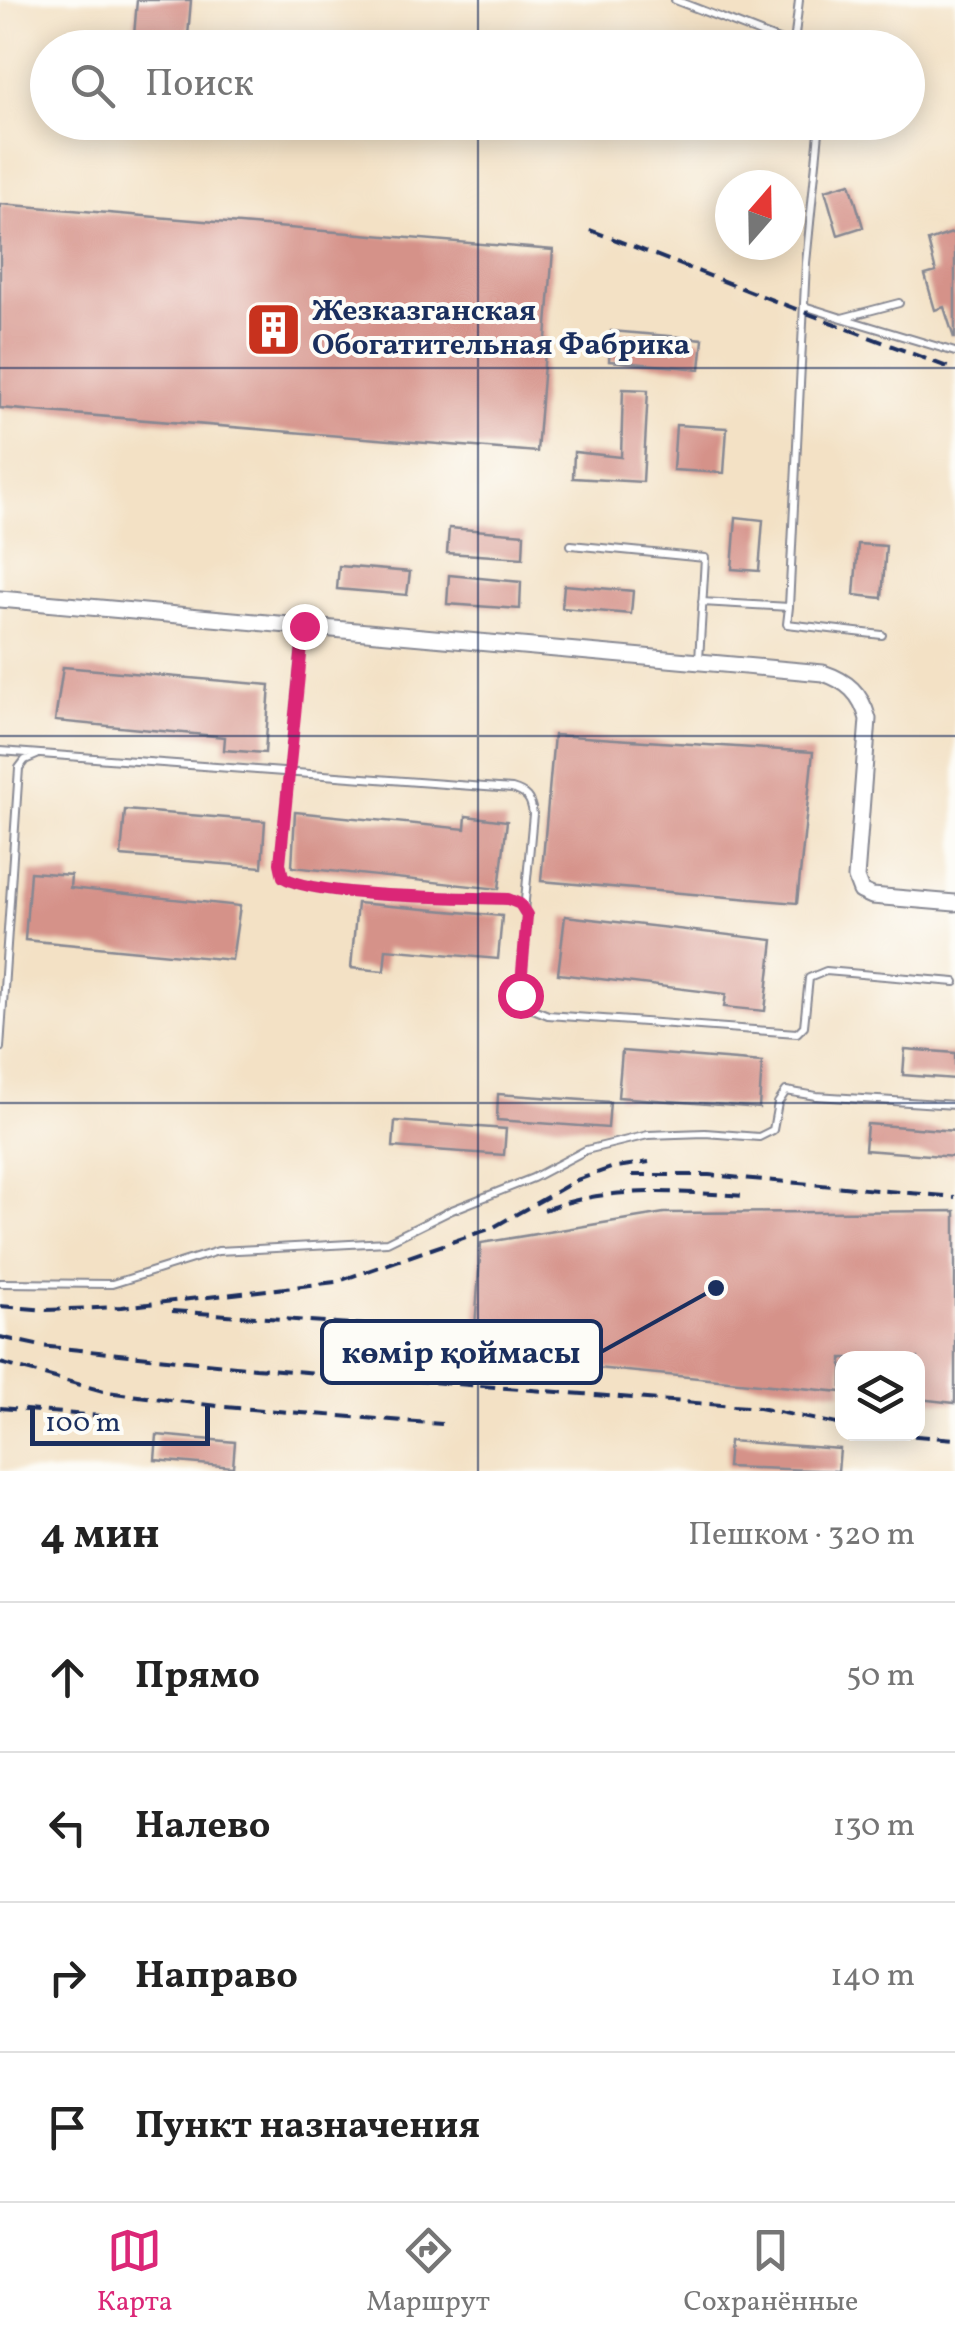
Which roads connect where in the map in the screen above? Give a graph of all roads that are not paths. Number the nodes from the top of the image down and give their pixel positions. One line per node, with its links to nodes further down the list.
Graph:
1 (675, 0): 3 (lane)
2 (798, 0): 4 (lane)
3 (754, 30)
4 (797, 30)
5 (818, 140): 7 (lane)
6 (898, 304): 8 (lane)
7 (804, 306): 8 (lane); 13 (lane)
8 (842, 318): 9 (lane)
9 (955, 352)
10 (571, 545): 12 (lane)
11 (0, 599): 14 (street)
12 (702, 602): 13 (lane); 16 (lane)
13 (789, 606): 15 (lane)
14 (304, 626): 16 (street); 19 (lane)
15 (882, 635)
16 (699, 661): 20 (street)
17 (0, 751): 18 (lane)
18 (38, 755): 19 (lane); 23 (lane)
19 (288, 773): 21 (lane); 21 (lane)
20 (955, 903)
21 (524, 911): 22 (lane)
22 (955, 982)
23 (0, 1048)
24 (955, 1105): 25 (lane)
25 (0, 1284)

